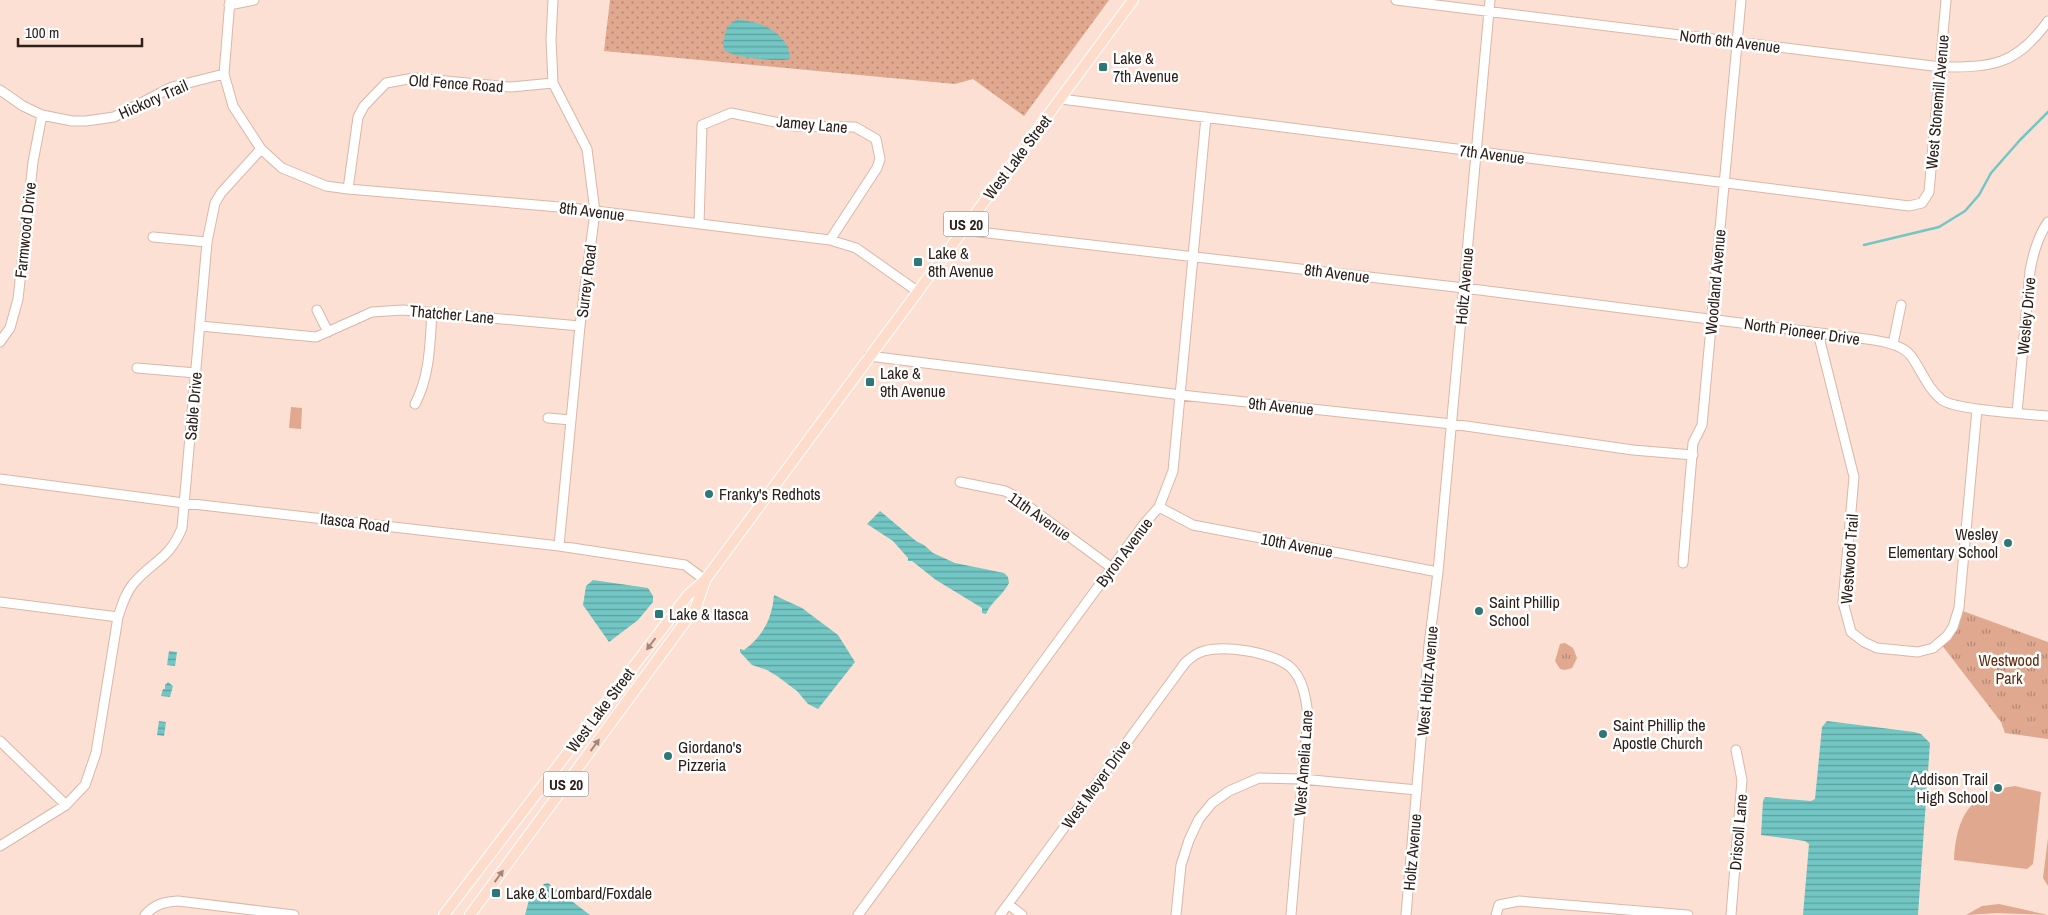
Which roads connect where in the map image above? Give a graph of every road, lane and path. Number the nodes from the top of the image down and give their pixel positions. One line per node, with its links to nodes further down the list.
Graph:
1 (254, 0): 8 (street)
2 (553, 0): 14 (street, Surrey Road)
3 (1133, 0): 16 (main road, West Lake Street / US 20)
4 (1396, 0): 9 (street, North 6th Avenue)
5 (1490, 0): 9 (street, Holtz Avenue)
6 (1741, 0): 11 (street, Woodland Avenue)
7 (1946, 0): 12 (street, West Stonemill Avenue)
8 (230, 3): 13 (street)
9 (1489, 12): 11 (street, North 6th Avenue); 20 (street, Holtz Avenue)
10 (2048, 21): 12 (street, North 6th Avenue)
11 (1737, 42): 12 (street, North 6th Avenue); 21 (street, Woodland Avenue)
12 (1941, 68): 23 (street, West Stonemill Avenue)
13 (224, 74): 17 (street, Hickory Trail); 19 (street)
14 (553, 83): 22 (street, Old Fence Road); 24 (street, Surrey Road)
15 (0, 90): 17 (street, Hickory Trail)
16 (1061, 99): 18 (street, 7th Avenue); 27 (main road, West Lake Street / US 20)
17 (42, 115): 42 (street, Farmwood Drive)
18 (1206, 118): 20 (street, 7th Avenue); 31 (street, Byron Avenue)
19 (261, 149): 22 (street, 8th Avenue); 30 (street, Sable Drive)
20 (1476, 152): 21 (street, 7th Avenue); 32 (street, Holtz Avenue)
21 (1724, 183): 23 (street, 7th Avenue); 37 (street, Woodland Avenue)
22 (348, 189): 24 (street, 8th Avenue)
23 (1922, 203)
24 (595, 212): 26 (street, 8th Avenue); 39 (street, Surrey Road)
25 (2048, 222): 50 (street, Wesley Drive)
26 (699, 224): 29 (street, 8th Avenue); 29 (street, Jamey Lane)
27 (962, 230): 31 (street, 8th Avenue); 33 (main road, West Lake Street / US 20)
28 (153, 237): 30 (street)
29 (830, 240): 33 (street, 8th Avenue)
30 (207, 242): 38 (street, Sable Drive)
31 (1194, 256): 32 (street, 8th Avenue); 47 (street, Byron Avenue)
32 (1464, 288): 37 (street, 8th Avenue); 54 (street, Holtz Avenue)
33 (917, 291): 44 (main road, West Lake Street / US 20)
34 (1901, 305): 43 (street)
35 (317, 310): 40 (street)
36 (432, 312): 39 (street, Thatcher Lane); 40 (street, Thatcher Lane); 48 (street)
37 (1712, 319): 41 (street, North Pioneer Drive); 55 (street, Woodland Avenue)
38 (200, 326): 40 (street, Thatcher Lane); 46 (street, Sable Drive)
39 (580, 326): 53 (street, Surrey Road)
40 (328, 332)
41 (1818, 333): 43 (street, North Pioneer Drive); 49 (street, Westwood Trail)
42 (0, 342)
43 (1893, 344): 49 (street, North Pioneer Drive)
44 (869, 356): 47 (street, 9th Avenue); 64 (main road, West Lake Street / US 20)
45 (137, 368): 46 (street)
46 (196, 373): 58 (street, Sable Drive)
47 (1181, 395): 54 (street, 9th Avenue); 59 (street, Byron Avenue)
48 (415, 404)
49 (1977, 409): 50 (street, North Pioneer Drive)
50 (2017, 413): 51 (street, North Pioneer Drive)
51 (2048, 416)
52 (548, 418): 53 (street)
53 (571, 420): 60 (street, Surrey Road)
54 (1452, 424): 55 (street, 9th Avenue); 63 (street, Holtz Avenue)
55 (1693, 455): 61 (street, Woodland Avenue)
56 (0, 479): 58 (street, Itasca Road)
57 (960, 482): 62 (street, 11th Avenue)
58 (184, 503): 60 (street, Itasca Road); 66 (street, Sable Drive)
59 (1159, 507): 62 (street, Byron Avenue); 63 (street, 10th Avenue)
60 (559, 546): 64 (street, Itasca Road)
61 (1683, 563)
62 (1112, 568): 79 (street, Byron Avenue)
63 (1438, 572): 71 (street, West Holtz Avenue)
64 (705, 580): 77 (main road, West Lake Street / US 20, one-way to 77); 78 (main road, West Lake Street / US 20, one-way to 64)
65 (0, 602): 66 (street)
66 (118, 617): 72 (street, Sable Drive)
67 (1185, 664): 70 (street, West Amelia Lane); 74 (street, West Meyer Drive)
68 (0, 741): 72 (street)
69 (1736, 750): 87 (street, Driscoll Lane)
70 (1302, 779): 71 (street); 82 (street); 83 (street, West Amelia Lane)
71 (1417, 790): 84 (street, Holtz Avenue)
72 (66, 805): 73 (street, Sable Drive)
73 (0, 846)
74 (1008, 904): 80 (street, West Meyer Drive); 81 (street)
75 (146, 915): 76 (street)
76 (294, 915)
77 (444, 915)
78 (470, 915)
79 (858, 915)
80 (1000, 915)
81 (1022, 915)
82 (1176, 915)
83 (1291, 915)
84 (1406, 915)
85 (1496, 915): 86 (street)
86 (1688, 915)
87 (1730, 915)

